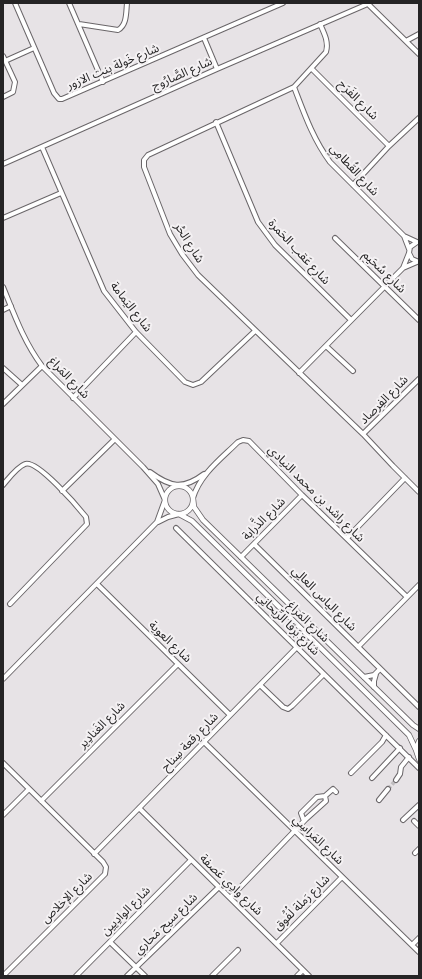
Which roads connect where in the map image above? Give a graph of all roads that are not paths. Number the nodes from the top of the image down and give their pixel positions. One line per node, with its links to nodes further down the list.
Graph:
1 (15, 3): 11 (street, شارع خَولة بنت الازور)
2 (69, 3): 6 (street)
3 (127, 3): 6 (street)
4 (283, 3): 9 (street, شارع خَولة بنت الازور)
5 (369, 3): 7 (street, شارع الصَّارُوج); 10 (street)
6 (78, 24): 17 (street)
7 (320, 24): 15 (street, شارع الصَّارُوج); 16 (street, شارع الحُر)
8 (419, 34): 10 (street)
9 (204, 38): 15 (street); 17 (street, شارع خَولة بنت الازور)
10 (406, 41): 12 (street)
11 (34, 48): 14 (street); 17 (street, شارع خَولة بنت الازور)
12 (419, 54)
13 (3, 56): 14 (street)
14 (5, 61): 19 (street)
15 (217, 69): 23 (street, شارع الصَّارُوج)
16 (312, 69): 18 (street, شارع الحُر); 22 (street, شارع الفَرَح)
17 (103, 82)
18 (294, 87): 21 (street, شارع الحُر); 25 (street, شارع القُطامِي)
19 (3, 97)
20 (419, 118): 22 (street)
21 (216, 122): 38 (street, شارع عَقب الحَمرة); 40 (street, شارع الحُر)
22 (389, 146): 25 (street)
23 (42, 147): 24 (street, شارع الصَّارُوج); 26 (street, شارع اليَمامة)
24 (3, 164)
25 (353, 185): 28 (street, شارع القُطامِي)
26 (61, 193): 27 (street); 41 (street, شارع اليَمامة)
27 (3, 218)
28 (404, 236): 30 (street, شارع القُطامِي); 31 (street, شارع القُطامِي)
29 (335, 238): 34 (street, شارع سُحَيم)
30 (418, 242): 31 (street)
31 (409, 251): 32 (street); 33 (street)
32 (418, 262): 33 (street)
33 (403, 268): 34 (street)
34 (385, 286): 38 (street); 39 (street, شارع سُحَيم)
35 (3, 287): 36 (street, شارع المَراغ)
36 (11, 306): 37 (street); 43 (street, شارع المَراغ)
37 (3, 310)
38 (351, 320): 42 (street)
39 (419, 320)
40 (255, 331): 41 (street, شارع اليَمامة); 46 (street, شارع الحُر)
41 (136, 332): 49 (street)
42 (326, 346): 45 (street); 46 (street)
43 (42, 366): 48 (street); 49 (street, شارع المَراغ)
44 (3, 368): 48 (street)
45 (352, 371)
46 (299, 373): 51 (street, شارع الحُر)
47 (419, 379): 51 (street, شارع الفِرصاد)
48 (22, 385): 50 (street)
49 (73, 398): 52 (street, شارع المَراغ)
50 (3, 404)
51 (363, 434): 55 (street, شارع الحُر)
52 (115, 439): 53 (street, شارع المَراغ); 58 (street)
53 (143, 467): 57 (street, شارع المَراغ); 62 (street, شارع المَراغ)
54 (209, 470): 57 (street, شارع راشد بن محمد النيادي); 60 (street, شارع راشد بن محمد النيادي); 61 (street, شارع راشد بن محمد النيادي)
55 (405, 478): 59 (street, شارع الحُر); 66 (street)
56 (3, 485): 58 (street)
57 (180, 486): 61 (street); 62 (street)
58 (62, 490): 72 (street)
59 (419, 492)
60 (302, 495): 66 (street, شارع راشد بن محمد النيادي); 67 (street, شارع الذَّرابة)
61 (194, 498): 63 (street); 68 (street, شارع المَراغ)
62 (165, 500): 63 (street); 64 (street)
63 (179, 514): 64 (street); 73 (street, شارع المَراغ)
64 (157, 522): 69 (street)
65 (176, 528): 75 (street, شارع بَرقا الرِّيحانِي)
66 (346, 538): 71 (street, شارع راشد بن محمد النيادي)
67 (254, 544): 68 (street, شارع الذَّرابة); 76 (street, شارع الياس العالِي)
68 (241, 557): 83 (street, شارع المَراغ)
69 (97, 584): 77 (street, شارع العوية); 80 (street)
70 (419, 585): 71 (street)
71 (407, 597): 76 (street)
72 (10, 604)
73 (300, 628): 74 (street, شارع المَراغ); 75 (street)
74 (314, 642): 75 (street); 94 (street, شارع المَراغ)
75 (298, 646): 81 (street, شارع بَرقا الرِّيحانِي); 85 (street, شارع رِقعة سِناح)
76 (358, 647): 78 (street, شارع الياس العالِي)
77 (178, 664): 88 (street, شارع العوية); 107 (street, شارع الغَنادِير)
78 (380, 669): 82 (street); 87 (street, شارع الياس العالِي)
79 (3, 670): 80 (street)
80 (8, 674): 84 (street)
81 (324, 674): 85 (street); 90 (street, شارع بَرقا الرِّيحانِي)
82 (376, 674): 83 (street); 86 (street)
83 (364, 677): 86 (street, شارع المَراغ)
84 (3, 679)
85 (260, 685): 88 (street, شارع رِقعة سِناح)
86 (374, 687): 89 (street, شارع المَراغ)
87 (419, 707)
88 (230, 715): 92 (street, شارع رِقعة سِناح)
89 (419, 729)
90 (386, 735): 93 (street, شارع بَرقا الرِّيحانِي); 99 (street)
91 (419, 741): 94 (street)
92 (204, 742): 109 (street, شارع رِقعة سِناح); 115 (street, شارع المَراسِي)
93 (400, 748): 95 (street, شارع بَرقا الرِّيحانِي); 100 (street)
94 (416, 750): 96 (street, شارع المَراغ)
95 (409, 757): 98 (street, شارع بَرقا الرِّيحانِي); 101 (street)
96 (419, 759)
97 (3, 763): 102 (street, شارع الإخلاص)
98 (419, 768)
99 (351, 773)
100 (372, 778)
101 (396, 780)
102 (29, 789): 107 (street, شارع الإخلاص); 110 (street)
103 (388, 789): 106 (street)
104 (336, 792): 105 (street)
105 (325, 796): 112 (street); 112 (street)
106 (379, 800)
107 (41, 801): 118 (street, شارع الإخلاص)
108 (419, 805): 111 (street)
109 (139, 808): 118 (street, شارع رِقعة سِناح); 119 (street, شارع وادِي عَصفة)
110 (3, 815)
111 (404, 820)
112 (304, 821): 115 (street)
113 (414, 821): 114 (street)
114 (419, 826)
115 (295, 831): 120 (street, شارع المَراسِي); 122 (street)
116 (419, 849): 117 (street)
117 (415, 853)
118 (94, 854): 131 (street, شارع الإخلاص)
119 (191, 860): 121 (street, شارع وادِي عَصفة); 124 (street, شارع الوادِيين)
120 (342, 877): 125 (street, شارع رَملة لُفُوق); 126 (street, شارع المَراسِي)
121 (219, 887): 122 (street, شارع وادِي عَصفة); 129 (street, شارع سيح مَحاري)
122 (230, 898): 125 (street, شارع وادِي عَصفة)
123 (419, 938): 126 (street)
124 (110, 942): 129 (street); 132 (street, شارع الوادِيين)
125 (276, 943): 130 (street, شارع وادِي عَصفة)
126 (412, 945): 128 (street, شارع المَراسِي)
127 (238, 950): 135 (street)
128 (419, 952)
129 (136, 967): 133 (street, شارع سيح مَحاري); 134 (street)
130 (303, 970): 136 (street); 137 (street, شارع وادِي عَصفة)
131 (3, 976)
132 (76, 976)
133 (127, 976)
134 (145, 976)
135 (212, 976)
136 (297, 976)
137 (310, 976)

